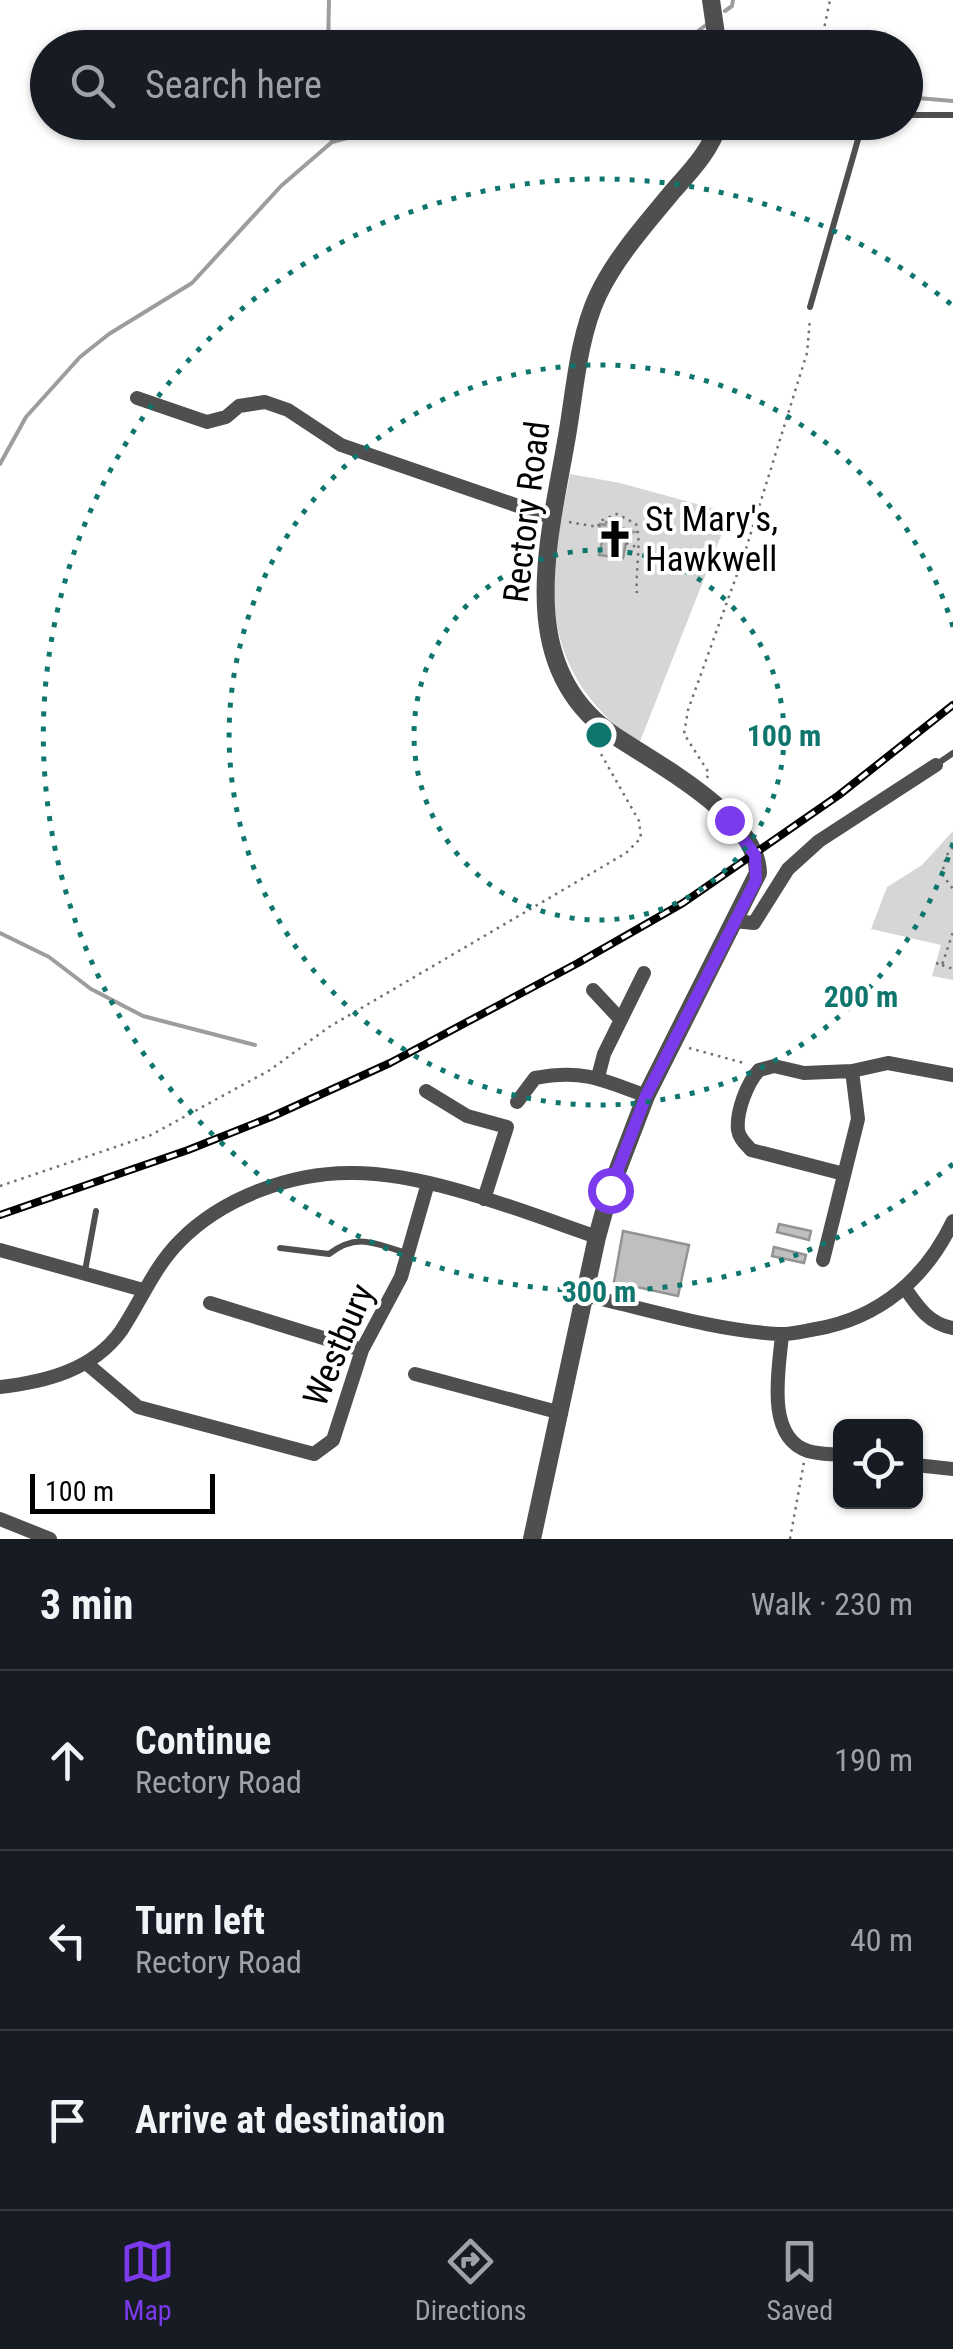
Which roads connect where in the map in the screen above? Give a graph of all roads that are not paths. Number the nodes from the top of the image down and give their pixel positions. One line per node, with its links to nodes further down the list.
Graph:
1 (711, 0): 2 (street)
2 (715, 30)
3 (923, 115): 4 (lane)
4 (953, 115)
5 (710, 140): 9 (street, Rectory Road)
6 (858, 140): 7 (lane)
7 (810, 307)
8 (137, 398): 9 (street)
9 (554, 518): 12 (street, Rectory Road)
10 (953, 753): 11 (lane)
11 (936, 765): 12 (street)
12 (734, 921): 20 (street, Rectory Road)
13 (644, 973): 15 (street)
14 (593, 990): 15 (street)
15 (621, 1020): 18 (street)
16 (852, 1071): 17 (street); 22 (street); 22 (street)
17 (953, 1076)
18 (598, 1077): 20 (street); 21 (street)
19 (426, 1092): 24 (street)
20 (646, 1096): 27 (street, Rectory Road)
21 (517, 1102)
22 (844, 1174): 31 (street)
23 (428, 1184): 24 (street); 30 (street, Westbury); 34 (street)
24 (484, 1199): 27 (street)
25 (96, 1211): 32 (lane)
26 (953, 1221): 33 (street)
27 (596, 1237): 35 (street, Rectory Road)
28 (280, 1248): 30 (lane)
29 (0, 1250): 32 (street)
30 (408, 1253): 39 (street, Westbury)
31 (823, 1260)
32 (85, 1272): 34 (street)
33 (904, 1288): 37 (street); 38 (street)
34 (144, 1290): 40 (street)
35 (584, 1295): 38 (street); 43 (street, Rectory Road)
36 (210, 1303): 39 (street)
37 (953, 1328)
38 (782, 1334): 44 (street)
39 (362, 1350): 40 (street, Westbury)
40 (86, 1362): 42 (street)
41 (415, 1374): 43 (street)
42 (0, 1387)
43 (560, 1412): 48 (street, Rectory Road)
44 (833, 1454)
45 (923, 1465): 46 (street)
46 (953, 1469)
47 (0, 1519): 49 (street)
48 (535, 1538)
49 (50, 1539)

